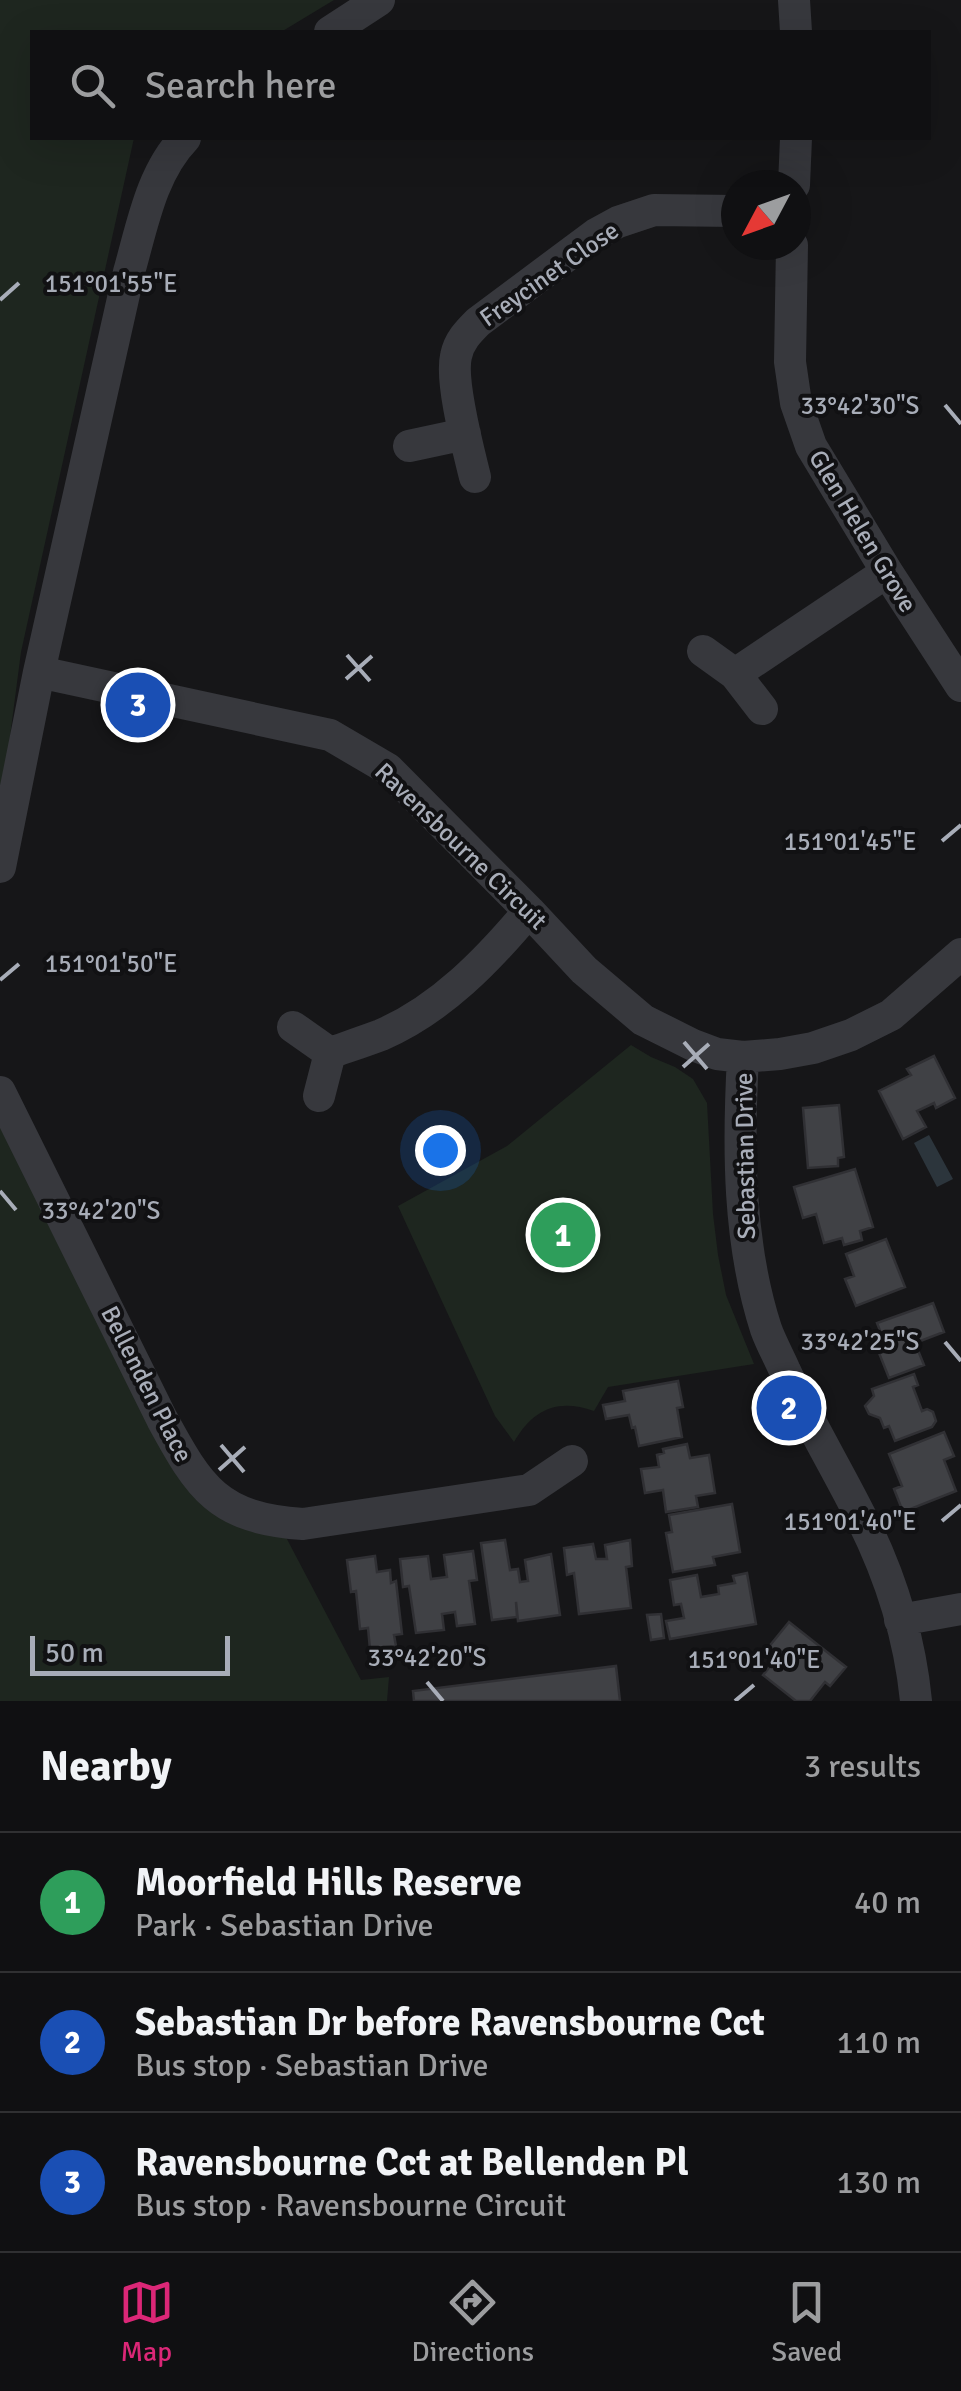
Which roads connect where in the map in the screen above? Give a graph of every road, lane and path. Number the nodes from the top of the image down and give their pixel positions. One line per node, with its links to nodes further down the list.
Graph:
1 (379, 0): 3 (street)
2 (794, 0): 4 (street)
3 (333, 30)
4 (796, 30)
5 (184, 140): 15 (street)
6 (796, 140): 7 (street)
7 (795, 170)
8 (721, 211): 10 (street, Freycinet Close)
9 (792, 260): 13 (street, Glen Helen Grove)
10 (465, 434): 11 (street); 12 (street, Freycinet Close)
11 (409, 446)
12 (474, 477)
13 (887, 572): 16 (street); 17 (street, Glen Helen Grove)
14 (703, 651): 16 (street)
15 (39, 672): 19 (street); 20 (street, Ravensbourne Circuit)
16 (735, 674): 18 (street)
17 (961, 686)
18 (762, 708)
19 (0, 867)
20 (529, 912): 23 (street); 24 (street, Ravensbourne Circuit)
21 (961, 954): 24 (street, Ravensbourne Circuit)
22 (293, 1028): 23 (street)
23 (330, 1053): 26 (street)
24 (744, 1057): 29 (street, Sebastian Drive)
25 (0, 1092): 27 (street, Bellenden Place)
26 (319, 1096)
27 (572, 1461)
28 (961, 1609): 29 (street)
29 (900, 1620): 30 (street, Sebastian Drive)
30 (916, 1701)

